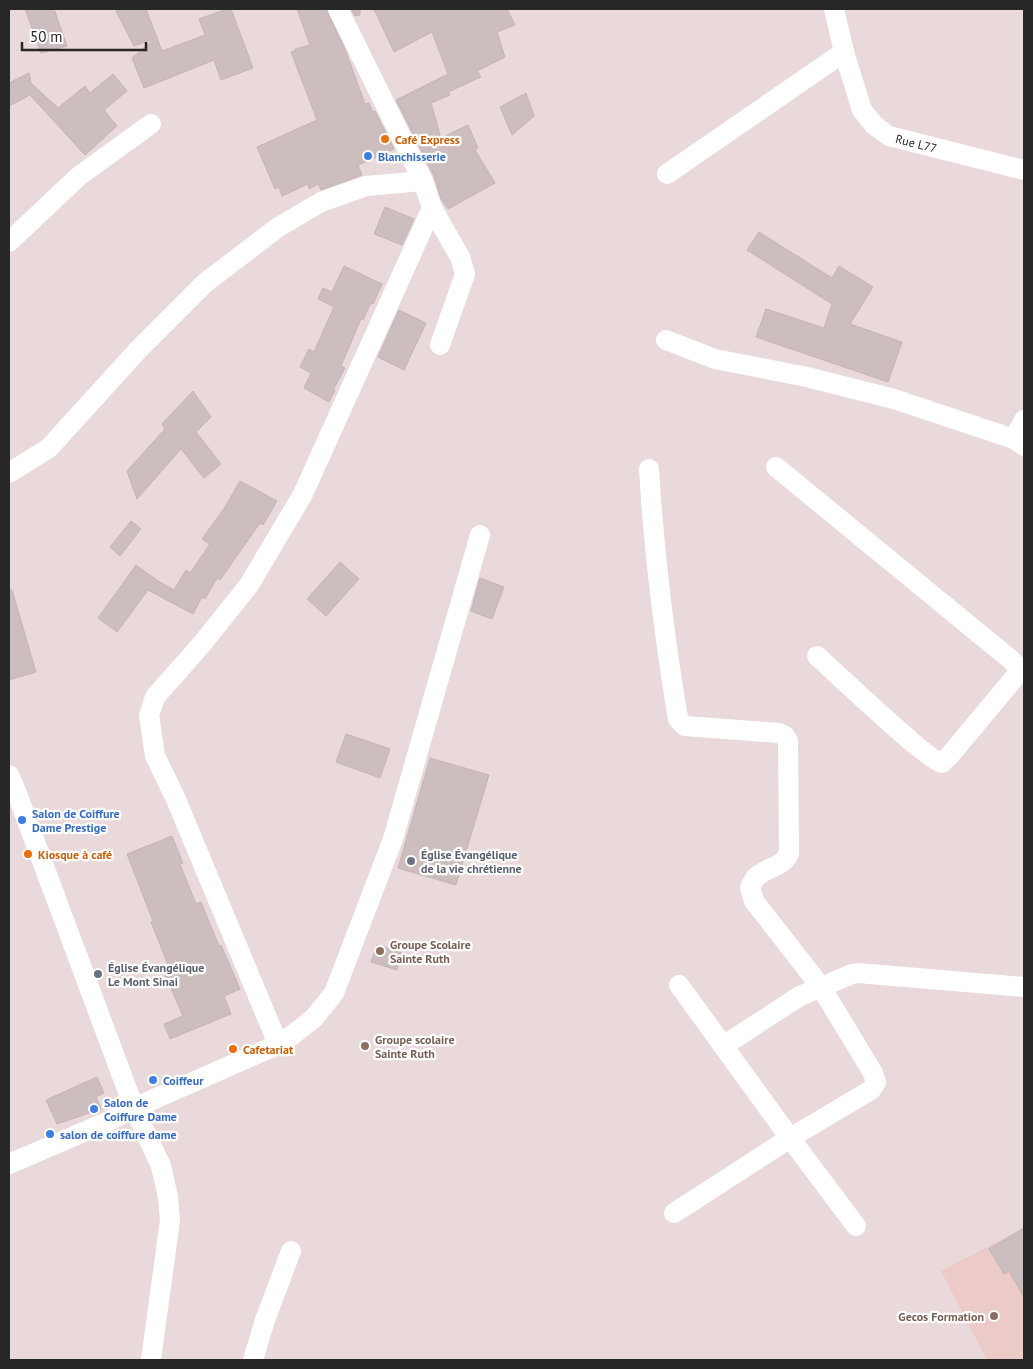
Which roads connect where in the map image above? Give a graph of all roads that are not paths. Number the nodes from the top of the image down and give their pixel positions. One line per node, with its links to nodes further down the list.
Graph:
1 (338, 9): 7 (street)
2 (834, 9): 3 (street, Rue L77)
3 (844, 52): 5 (street, Rue L77); 6 (street)
4 (151, 124): 9 (street)
5 (1024, 170)
6 (667, 174)
7 (423, 180): 8 (street); 16 (street)
8 (432, 208): 11 (street); 24 (street)
9 (9, 242)
10 (666, 340): 13 (street)
11 (440, 346)
12 (1024, 420): 13 (street)
13 (1019, 443)
14 (776, 466): 19 (street)
15 (649, 469): 22 (street)
16 (9, 473)
17 (480, 535): 24 (street)
18 (817, 656): 19 (street)
19 (1023, 669)
20 (9, 775): 26 (street)
21 (679, 984): 25 (street)
22 (821, 987): 23 (street); 25 (street); 27 (street)
23 (1024, 987)
24 (278, 1044): 26 (street)
25 (723, 1046): 27 (street)
26 (134, 1108): 28 (street); 32 (street)
27 (790, 1138): 29 (street); 30 (street)
28 (9, 1164)
29 (674, 1213)
30 (856, 1226)
31 (291, 1251): 33 (street)
32 (151, 1360)
33 (253, 1360)

